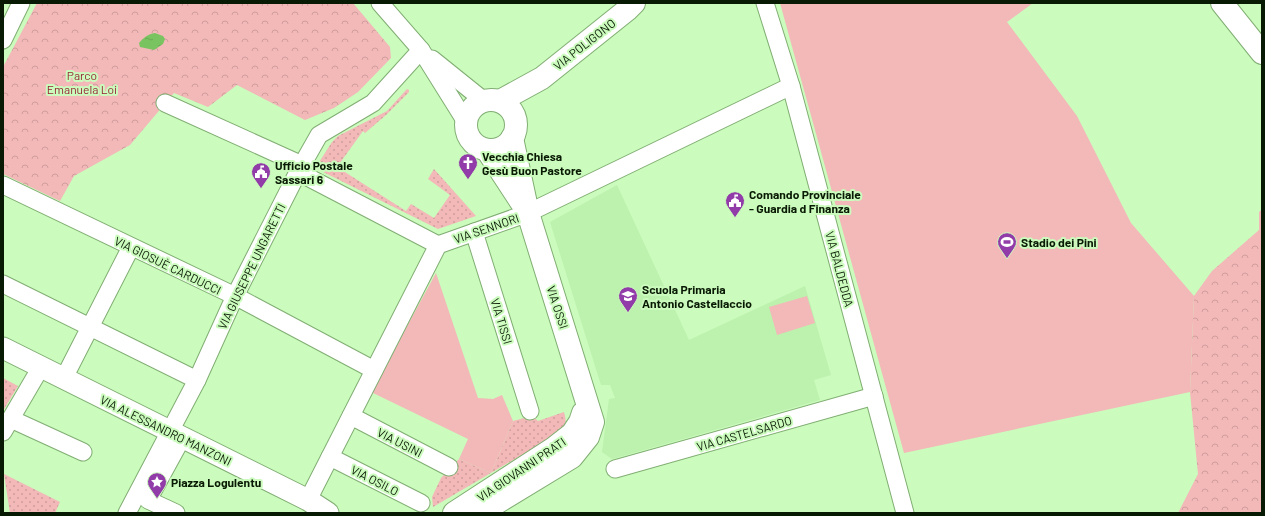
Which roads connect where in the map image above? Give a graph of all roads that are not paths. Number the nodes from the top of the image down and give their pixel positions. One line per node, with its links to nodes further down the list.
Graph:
1 (21, 3): 7 (street)
2 (380, 3): 8 (street)
3 (648, 3): 6 (main road, VIA POLIGONO)
4 (765, 3): 11 (street, VIA BALDEDDA)
5 (1222, 3): 9 (main road)
6 (630, 7): 10 (main road, VIA POLIGONO)
7 (3, 40)
8 (421, 50): 12 (street); 14 (street); 17 (street, VIA GIUSEPPE UNGARETTI)
9 (1262, 53)
10 (542, 78): 12 (main road, VIA POLIGONO); 15 (main road, VIA POLIGONO)
11 (791, 86): 19 (street, VIA SENNORI); 31 (street, VIA BALDEDDA)
12 (492, 101): 14 (main road); 15 (main road)
13 (165, 103): 17 (street)
14 (466, 122): 16 (main road)
15 (514, 130): 16 (main road); 19 (main road, VIA OSSI)
16 (487, 150): 19 (main road, VIA OSSI)
17 (300, 168): 21 (street); 24 (street, VIA GIUSEPPE UNGARETTI)
18 (3, 185): 22 (street, VIA GIOSUÈ CARDUCCI)
19 (528, 213): 20 (street, VIA SENNORI); 32 (main road, VIA OSSI)
20 (474, 232): 21 (street, VIA SENNORI); 33 (street, VIA TISSI)
21 (438, 245): 28 (street, VIA SENNORI)
22 (131, 247): 24 (street, VIA GIOSUÈ CARDUCCI); 25 (street)
23 (3, 284): 25 (street)
24 (235, 296): 28 (street, VIA GIOSUÈ CARDUCCI); 30 (street, VIA GIUSEPPE UNGARETTI)
25 (90, 327): 29 (street); 30 (street)
26 (3, 348): 27 (street, VIA ALESSANDRO MANZONI)
27 (41, 367): 29 (street, VIA ALESSANDRO MANZONI); 35 (street)
28 (374, 370): 34 (street, VIA SENNORI)
29 (64, 378): 36 (street, VIA ALESSANDRO MANZONI)
30 (197, 380): 36 (street, VIA GIUSEPPE UNGARETTI)
31 (874, 396): 40 (street, VIA CASTELSARDO); 48 (street, VIA BALDEDDA)
32 (587, 400): 46 (main road, VIA GIOVANNI PRATI); 47 (main road, VIA GIOVANNI PRATI)
33 (530, 411)
34 (350, 416): 38 (street, VIA SENNORI); 39 (street, VIA USINI)
35 (7, 426): 37 (street)
36 (176, 435): 41 (street, VIA ALESSANDRO MANZONI); 43 (street); 44 (street)
37 (83, 452)
38 (330, 457): 41 (street, VIA SENNORI); 42 (street, VIA OSILO)
39 (450, 467)
40 (615, 469)
41 (308, 500): 45 (street, VIA ALESSANDRO MANZONI)
42 (421, 503)
43 (127, 513)
44 (176, 513)
45 (328, 513)
46 (454, 513)
47 (480, 513)
48 (905, 513)

